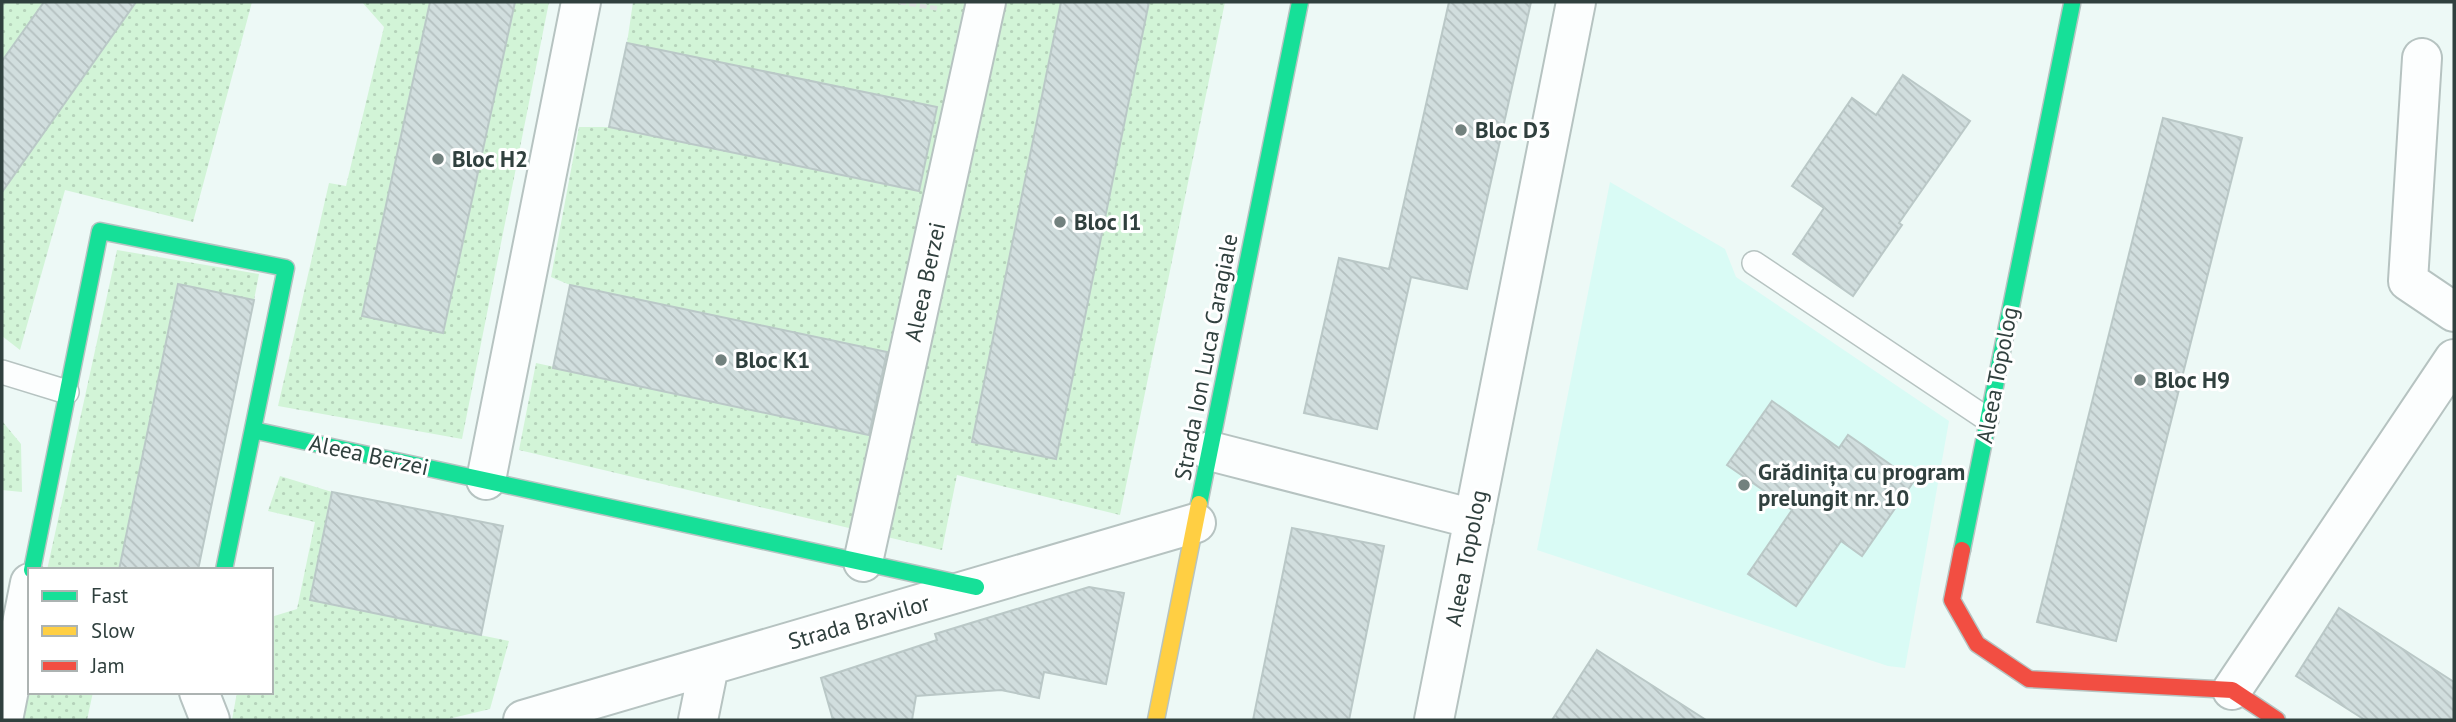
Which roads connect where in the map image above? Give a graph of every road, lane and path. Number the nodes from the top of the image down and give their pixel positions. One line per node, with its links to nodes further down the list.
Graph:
1 (581, 2): 15 (street)
2 (986, 2): 18 (street, Aleea Berzei)
3 (1300, 2): 14 (street, Strada Ion Luca Caragiale)
4 (1576, 2): 16 (street, Aleea Topolog)
5 (2072, 4): 12 (street, Aleea Topolog)
6 (2422, 58): 8 (street)
7 (1754, 263): 12 (lane)
8 (2454, 312)
9 (2454, 359): 24 (street)
10 (2, 372): 11 (lane)
11 (67, 392): 13 (street); 19 (street)
12 (1987, 419): 24 (street, Aleea Topolog)
13 (253, 430): 15 (street, Aleea Berzei); 20 (street)
14 (1210, 451): 16 (street); 17 (street, Strada Ion Luca Caragiale)
15 (486, 480): 18 (street, Aleea Berzei)
16 (1474, 519): 26 (street, Aleea Topolog)
17 (1196, 523): 21 (street, Strada Bravilor); 31 (street, Strada Ion Luca Caragiale)
18 (863, 562): 21 (street, Aleea Berzei)
19 (32, 568)
20 (224, 568)
21 (976, 587): 23 (street, Strada Bravilor)
22 (28, 593): 27 (street)
23 (709, 666): 29 (street, Strada Bravilor); 30 (street)
24 (2232, 690): 32 (street)
25 (201, 694): 28 (street)
26 (1445, 715)
27 (3, 720)
28 (210, 720)
29 (523, 720)
30 (698, 720)
31 (1156, 720)
32 (2277, 720)

